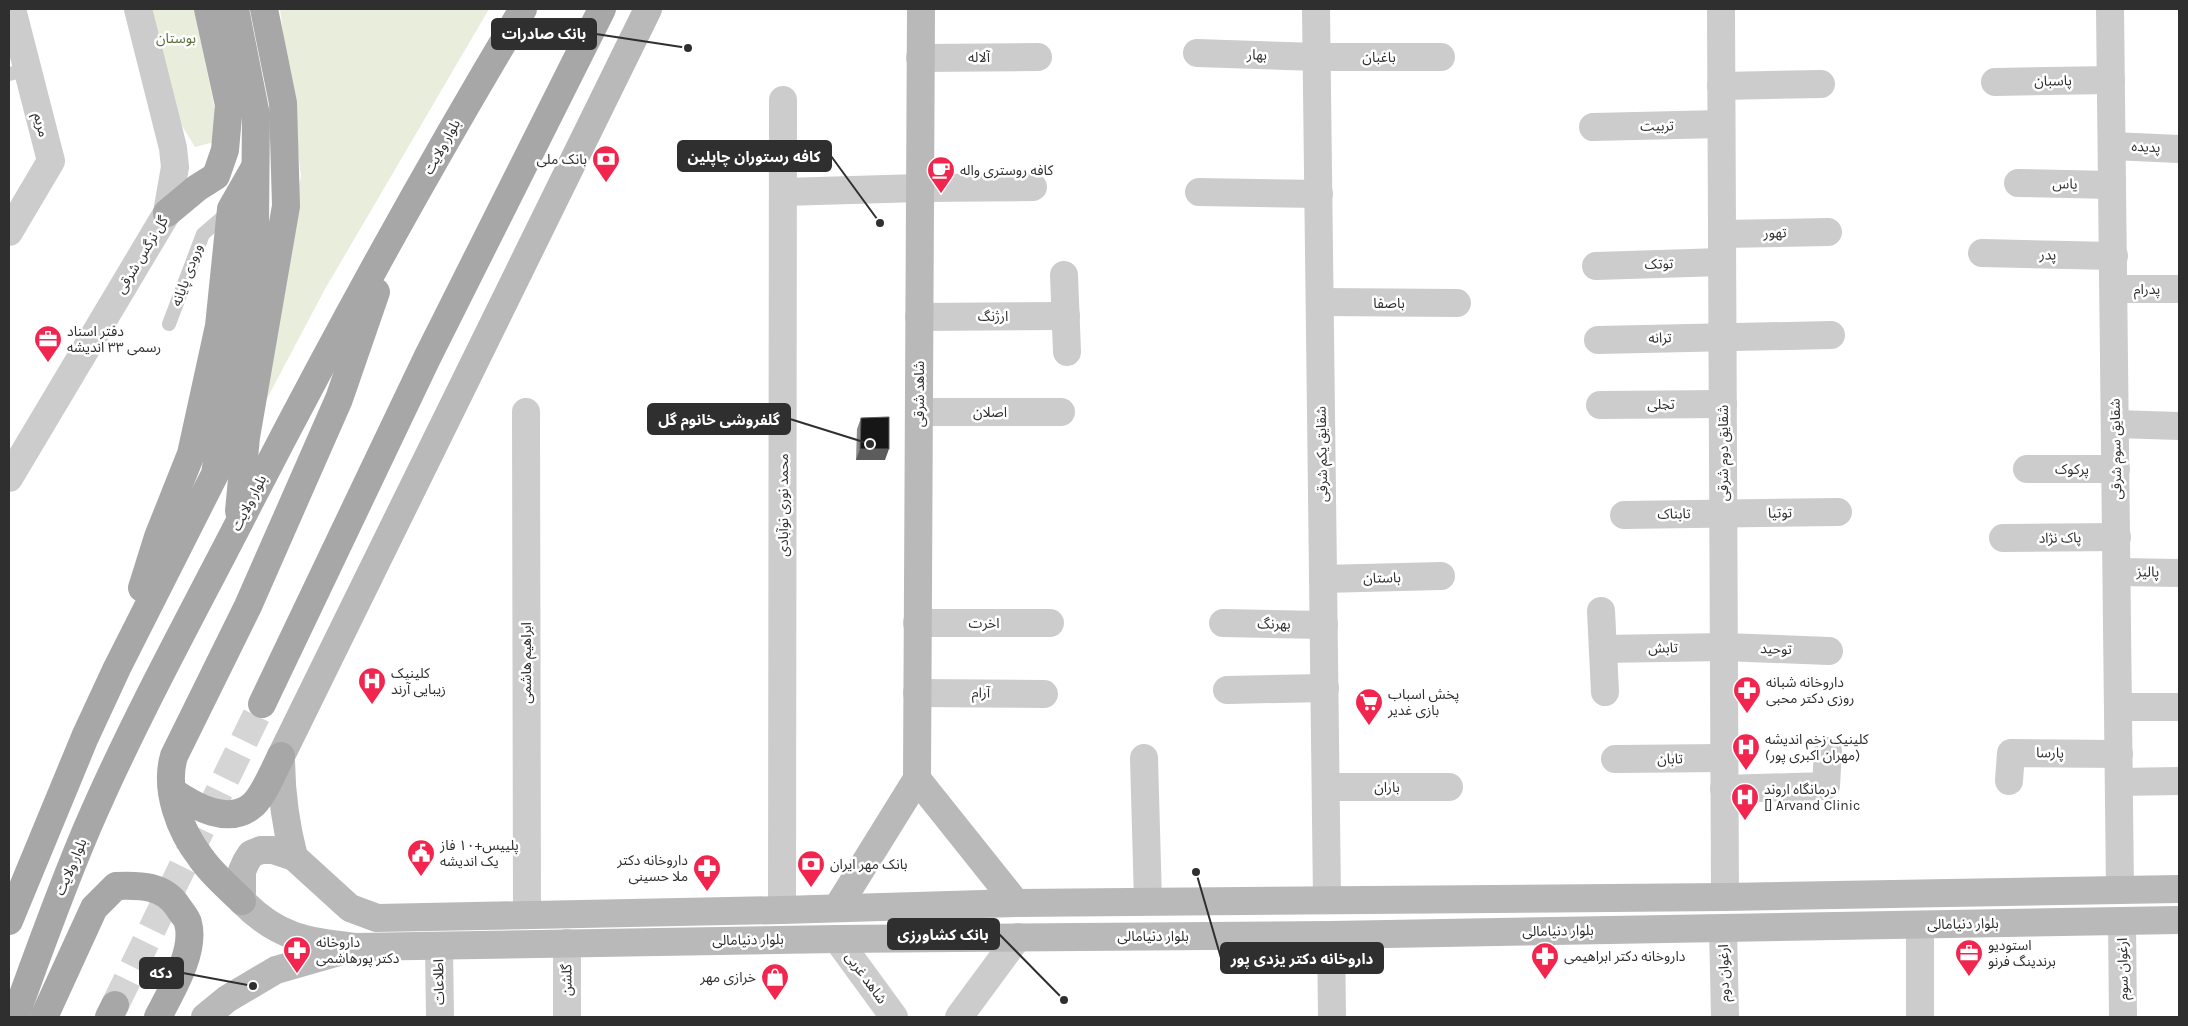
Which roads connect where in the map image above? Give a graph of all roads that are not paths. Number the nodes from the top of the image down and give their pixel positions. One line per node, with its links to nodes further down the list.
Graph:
1 (12, 9): 18 (street, مریم)
2 (138, 9): 37 (street, گل نرگس شرقی)
3 (208, 9): 37 (main road)
4 (235, 9): 28 (main road)
5 (264, 9): 71 (main road)
6 (523, 9): 38 (main road, بلوار ولایت)
7 (602, 9): 92 (main road)
8 (648, 9): 97 (main road)
9 (921, 9): 17 (main road, شاهد شرقی)
10 (1316, 9): 15 (street, شقایق یکم شرقی)
11 (1721, 9): 22 (street, شقایق دوم شرقی)
12 (2110, 9): 19 (street, شقایق سوم شرقی)
13 (1197, 53): 15 (street, بهار)
14 (1038, 57): 17 (street, آلاله)
15 (1317, 57): 16 (street, باغبان); 35 (street, شقایق یکم شرقی)
16 (1441, 57)
17 (920, 58): 32 (main road, شاهد شرقی)
18 (18, 72): 39 (street, مریم)
19 (2111, 80): 20 (street, پاسبان); 26 (street, شقایق سوم شرقی)
20 (1995, 82)
21 (1821, 84): 22 (street)
22 (1721, 86): 24 (street, شقایق دوم شرقی)
23 (783, 100): 33 (street, محمد نوری نوآبادی)
24 (1721, 124): 25 (street, تربیت); 41 (street, شقایق دوم شرقی)
25 (1593, 127)
26 (2112, 146): 27 (street, پدیده); 30 (street, شقایق سوم شرقی)
27 (2179, 149)
28 (255, 166): 36 (main road); 86 (main road)
29 (2018, 184): 30 (street, یاس)
30 (2112, 185): 43 (street, شقایق سوم شرقی)
31 (1033, 187): 32 (street)
32 (920, 188): 33 (street); 51 (main road, شاهد شرقی)
33 (783, 192): 118 (street, محمد نوری نوآبادی)
34 (1199, 192): 35 (street)
35 (1319, 194): 49 (street, شقایق یکم شرقی)
36 (231, 209): 53 (lane, ورودی پایانه); 86 (main road)
37 (167, 213): 67 (street, گل نرگس شرقی)
38 (399, 225): 71 (main road, بلوار ولایت); 108 (main road)
39 (9, 232)
40 (1828, 232): 41 (street, تهور)
41 (1722, 234): 44 (street, شقایق دوم شرقی)
42 (1982, 253): 43 (street, پدر)
43 (2114, 256): 47 (street, شقایق سوم شرقی)
44 (1722, 262): 45 (street, توتک); 55 (street, شقایق دوم شرقی)
45 (1596, 266)
46 (1064, 275): 52 (street)
47 (2114, 289): 48 (street, پدرام); 63 (street, شقایق سوم شرقی)
48 (2179, 289)
49 (1320, 302): 50 (street, باصفا); 77 (street, شقایق یکم شرقی)
50 (1458, 303)
51 (919, 316): 52 (street, ارژنگ); 61 (main road, شاهد شرقی)
52 (1066, 316): 57 (street)
53 (169, 324)
54 (1831, 335): 55 (street, ترانه)
55 (1722, 337): 56 (street, ترانه); 58 (street, شقایق دوم شرقی)
56 (1598, 340)
57 (1067, 352)
58 (1723, 404): 59 (street, تجلی); 69 (street, شقایق دوم شرقی)
59 (1600, 405)
60 (526, 412): 119 (street, ابراهیم هاشمی)
61 (919, 412): 62 (street, اصلان); 79 (main road, شاهد شرقی)
62 (1061, 412)
63 (2116, 424): 64 (street); 66 (street, شقایق سوم شرقی)
64 (2179, 426)
65 (2027, 468): 66 (street, پرکوک)
66 (2116, 469): 72 (street, شقایق سوم شرقی)
67 (9, 478)
68 (1838, 512): 69 (street, توتیا)
69 (1723, 514): 70 (street, تابناک); 83 (street, شقایق دوم شرقی)
70 (1624, 515)
71 (238, 524): 131 (main road, بلوار ولایت)
72 (2117, 537): 73 (street, پاک نژاد); 74 (street, شقایق سوم شرقی)
73 (2003, 538)
74 (2118, 572): 75 (street, پالیز); 93 (street, شقایق سوم شرقی)
75 (2179, 573)
76 (1441, 576): 77 (street, باستان)
77 (1323, 579): 82 (street, شقایق یکم شرقی)
78 (1601, 611): 84 (street)
79 (917, 623): 80 (street, اخرت); 90 (main road, شاهد شرقی)
80 (1050, 623)
81 (1224, 623): 82 (street, بهرنگ)
82 (1324, 624): 87 (street, شقایق یکم شرقی)
83 (1724, 647): 84 (street, تابش); 85 (street, توحید); 99 (street, شقایق دوم شرقی)
84 (1603, 649): 89 (street)
85 (1829, 651)
86 (117, 668): 121 (main road)
87 (1325, 688): 88 (street); 105 (street, شقایق یکم شرقی)
88 (1227, 690)
89 (1605, 692)
90 (917, 693): 91 (street, آرام); 101 (main road, شاهد شرقی)
91 (1044, 694)
92 (262, 704)
93 (2119, 707): 94 (street); 96 (street, شقایق سوم شرقی)
94 (2179, 708)
95 (1828, 751): 107 (street)
96 (2119, 754): 103 (street, پارسا); 104 (street, شقایق سوم شرقی)
97 (281, 756): 108 (main road); 109 (main road)
98 (1144, 758): 115 (street)
99 (1724, 758): 100 (street, تابان); 107 (street, شقایق دوم شرقی)
100 (1615, 759)
101 (917, 779): 116 (main road); 117 (main road)
102 (2179, 781): 104 (street)
103 (2009, 782)
104 (2119, 782): 111 (street, شقایق سوم شرقی)
105 (1326, 787): 106 (street, باران); 113 (street, شقایق یکم شرقی)
106 (1449, 787)
107 (1724, 789): 112 (street, شقایق دوم شرقی)
108 (172, 791): 114 (main road)
109 (294, 857): 114 (main road); 119 (main road)
110 (2179, 889): 111 (main road)
111 (2120, 890): 112 (main road)
112 (1725, 897): 113 (main road)
113 (1327, 899): 115 (main road)
114 (242, 901): 129 (main road)
115 (1148, 901): 116 (main road)
116 (1016, 902): 117 (main road)
117 (837, 908): 118 (main road)
118 (782, 910): 119 (main road)
119 (527, 915)
120 (2179, 920): 122 (main road, بلوار دنیامالی)
121 (9, 921)
122 (2122, 921): 123 (main road, بلوار دنیامالی); 142 (street, ارغوان سوم)
123 (1920, 925): 124 (main road, بلوار دنیامالی); 141 (street)
124 (1723, 928): 125 (main road, بلوار دنیامالی); 140 (street, ارغوان دوم)
125 (1331, 935): 126 (main road, بلوار دنیامالی); 139 (street)
126 (1018, 937): 127 (main road, بلوار دنیامالی); 138 (street)
127 (837, 938): 128 (main road, بلوار دنیامالی); 137 (street, شاهد غربی)
128 (567, 943): 130 (main road, بلوار دنیامالی); 136 (street, گلشن)
129 (356, 947): 130 (main road, بلوار دنیامالی); 134 (main road, بلوار دنیامالی)
130 (439, 947): 135 (street, اطلاعات)
131 (15, 1017)
132 (44, 1017): 133 (main road)
133 (158, 1017)
134 (205, 1017)
135 (440, 1017)
136 (568, 1017)
137 (894, 1017)
138 (959, 1017)
139 (1332, 1017)
140 (1725, 1017)
141 (1920, 1017)
142 (2123, 1017)

